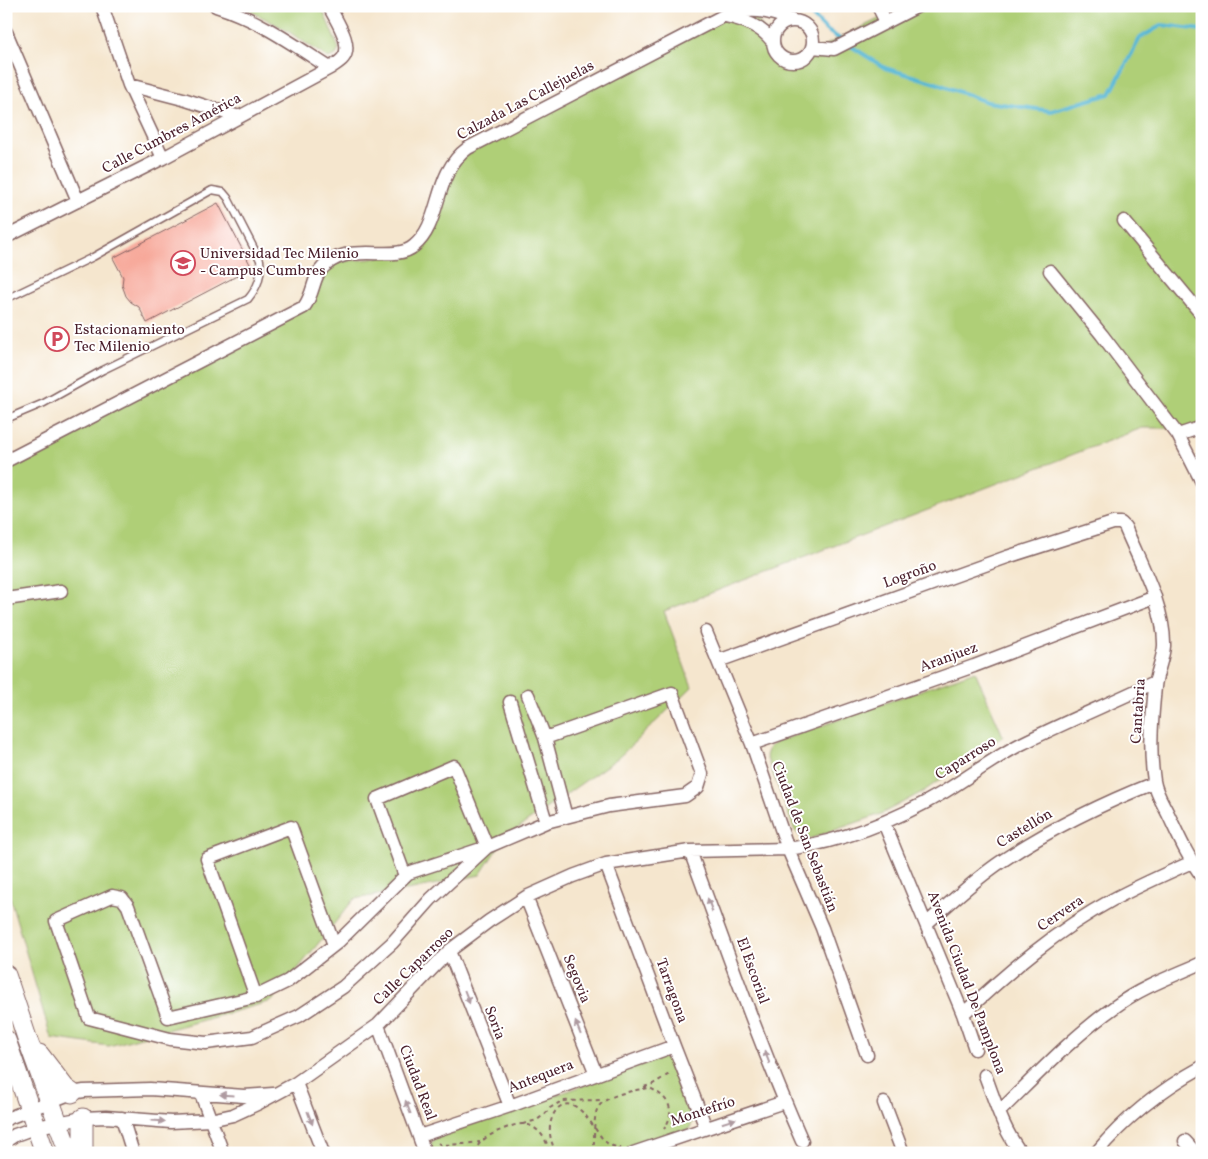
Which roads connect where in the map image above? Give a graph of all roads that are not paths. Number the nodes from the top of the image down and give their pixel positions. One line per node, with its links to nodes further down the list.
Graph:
1 (102, 6): 13 (street)
2 (216, 6): 12 (street)
3 (329, 6): 12 (street, Calle Cumbres América)
4 (878, 6): 8 (street)
5 (918, 6): 8 (street)
6 (723, 16): 7 (street, Calzada Las Callejuelas); 10 (street); 25 (street, Calzada Las Callejuelas)
7 (794, 21): 10 (street); 11 (street)
8 (886, 22): 11 (street)
9 (6, 32): 16 (street)
10 (773, 42): 11 (street)
11 (812, 46)
12 (330, 68): 14 (street, Calle Cumbres América)
13 (130, 85): 14 (street); 15 (street)
14 (240, 117): 15 (street, Calle Cumbres América)
15 (163, 158): 16 (street, Calle Cumbres América)
16 (78, 201): 18 (street, Calle Cumbres América)
17 (1124, 221): 21 (street)
18 (6, 237)
19 (1050, 271): 24 (street)
20 (6, 299): 22 (lane)
21 (1202, 315)
22 (6, 419)
23 (1202, 427): 24 (street)
24 (1178, 435): 26 (street)
25 (6, 461)
26 (1202, 482)
27 (1114, 522): 29 (street, Cantabria); 32 (street, Logroño)
28 (61, 591): 30 (street)
29 (1155, 597): 33 (street, Cantabria); 37 (street, Aranjuez)
30 (6, 599)
31 (706, 632): 32 (street, Ciudad de San Sebastián)
32 (718, 660): 37 (street, Ciudad de San Sebastián)
33 (1155, 682): 38 (street, Cantabria); 41 (street, Caparroso)
34 (528, 696): 36 (street)
35 (510, 702): 40 (street)
36 (545, 738): 39 (street); 39 (street)
37 (752, 744): 43 (street, Ciudad de San Sebastián)
38 (1154, 783): 45 (street, Cantabria); 50 (street, Castellón)
39 (566, 817): 40 (street)
40 (546, 822): 42 (street)
41 (884, 823): 43 (street, Caparroso); 50 (street, Avenida Ciudad De Pamplona)
42 (486, 848): 47 (street); 47 (street); 55 (street)
43 (788, 849): 44 (street, Calle Caparroso); 62 (street, Ciudad de San Sebastián)
44 (690, 851): 46 (street, Calle Caparroso); 71 (street, El Escorial, one-way to 44)
45 (1192, 862): 48 (street, Cantabria); 56 (street, Cervera)
46 (606, 864): 49 (street, Calle Caparroso); 60 (street, Tarragona)
47 (405, 876): 51 (street)
48 (1202, 876)
49 (526, 897): 52 (street, Calle Caparroso); 64 (street, Segovia, one-way to 49)
50 (926, 924): 56 (street, Avenida Ciudad De Pamplona)
51 (334, 945): 55 (street); 55 (street)
52 (449, 951): 57 (street, Calle Caparroso); 73 (street, Soria, one-way to 73)
53 (1202, 963): 74 (street)
54 (6, 975): 58 (street)
55 (256, 996)
56 (963, 1014): 61 (street, Avenida Ciudad De Pamplona)
57 (378, 1025): 66 (street, Calle Caparroso); 81 (street, Ciudad Real, one-way to 57)
58 (27, 1038): 67 (street); 70 (street)
59 (6, 1040): 77 (street)
60 (674, 1046): 64 (street, Antequera); 80 (street, Tarragona)
61 (975, 1049)
62 (867, 1055)
63 (1202, 1067): 95 (street)
64 (596, 1074): 73 (street, Antequera)
65 (985, 1075): 74 (street, Avenida Ciudad De Pamplona)
66 (296, 1083): 69 (street, Calle Caparroso); 90 (street, one-way to 90)
67 (72, 1093): 68 (street, Calle Caparroso); 70 (street, Calle Caparroso)
68 (201, 1094): 69 (street, Calle Caparroso, one-way to 68); 79 (street)
69 (275, 1094): 79 (street, Calle Caparroso)
70 (51, 1102): 77 (street, Calle Caparroso); 78 (street)
71 (784, 1102): 80 (street, Montefrío, one-way to 71); 84 (street, El Escorial)
72 (884, 1103): 93 (street)
73 (510, 1106): 81 (street, Antequera)
74 (999, 1112): 94 (street, Avenida Ciudad De Pamplona)
75 (122, 1118): 78 (street, Calle Caparroso); 79 (street, Calle Caparroso, one-way to 79); 88 (street)
76 (6, 1119): 77 (street)
77 (34, 1119): 78 (street, Calle Caparroso); 82 (street); 85 (street)
78 (72, 1120): 86 (street); 87 (street)
79 (210, 1120): 89 (street)
80 (706, 1128): 92 (street, Montefrío)
81 (423, 1135): 91 (street, Ciudad Real)
82 (6, 1141)
83 (1184, 1141): 96 (street)
84 (802, 1142)
85 (45, 1153)
86 (69, 1153)
87 (81, 1153)
88 (133, 1153)
89 (223, 1153)
90 (323, 1153)
91 (425, 1153)
92 (633, 1153)
93 (903, 1153)
94 (1021, 1153)
95 (1096, 1153)
96 (1196, 1153)

